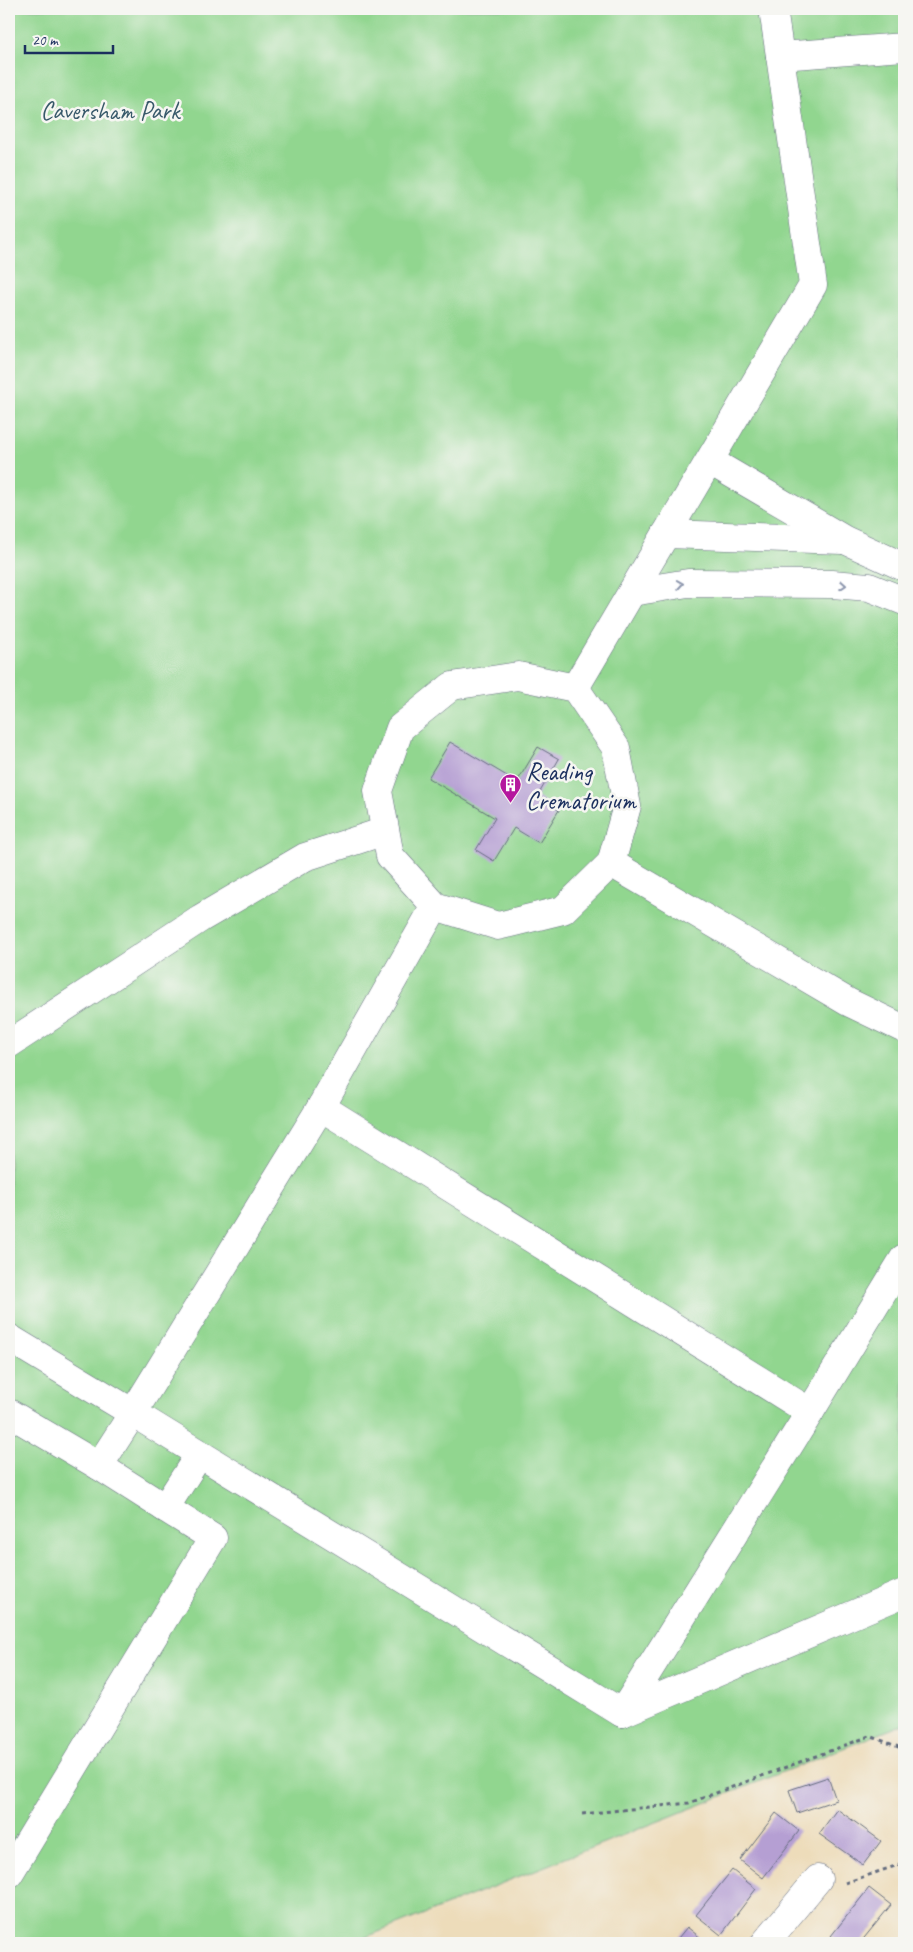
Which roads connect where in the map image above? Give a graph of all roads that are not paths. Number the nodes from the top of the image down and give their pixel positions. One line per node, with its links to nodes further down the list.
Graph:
1 (772, 9): 3 (street)
2 (904, 47): 3 (street)
3 (780, 56): 4 (street)
4 (710, 461): 5 (street); 6 (street)
5 (666, 534): 6 (street); 8 (street)
6 (845, 540): 7 (street)
7 (904, 567)
8 (632, 592): 9 (street, one-way to 9); 10 (street)
9 (904, 601)
10 (575, 688): 11 (street); 12 (street)
11 (385, 831): 13 (street); 15 (street)
12 (610, 863): 13 (street); 14 (street)
13 (435, 906): 16 (street)
14 (904, 1029)
15 (9, 1044)
16 (321, 1107): 19 (street); 21 (street)
17 (904, 1258): 19 (street)
18 (9, 1338): 21 (street)
19 (810, 1412): 26 (street)
20 (9, 1413): 23 (street)
21 (133, 1413): 22 (street); 23 (street)
22 (199, 1455): 24 (street); 26 (street)
23 (99, 1466): 24 (street)
24 (165, 1508): 27 (street)
25 (904, 1593): 26 (street)
26 (622, 1713)
27 (9, 1874)
28 (818, 1879): 29 (street)
29 (765, 1943)

